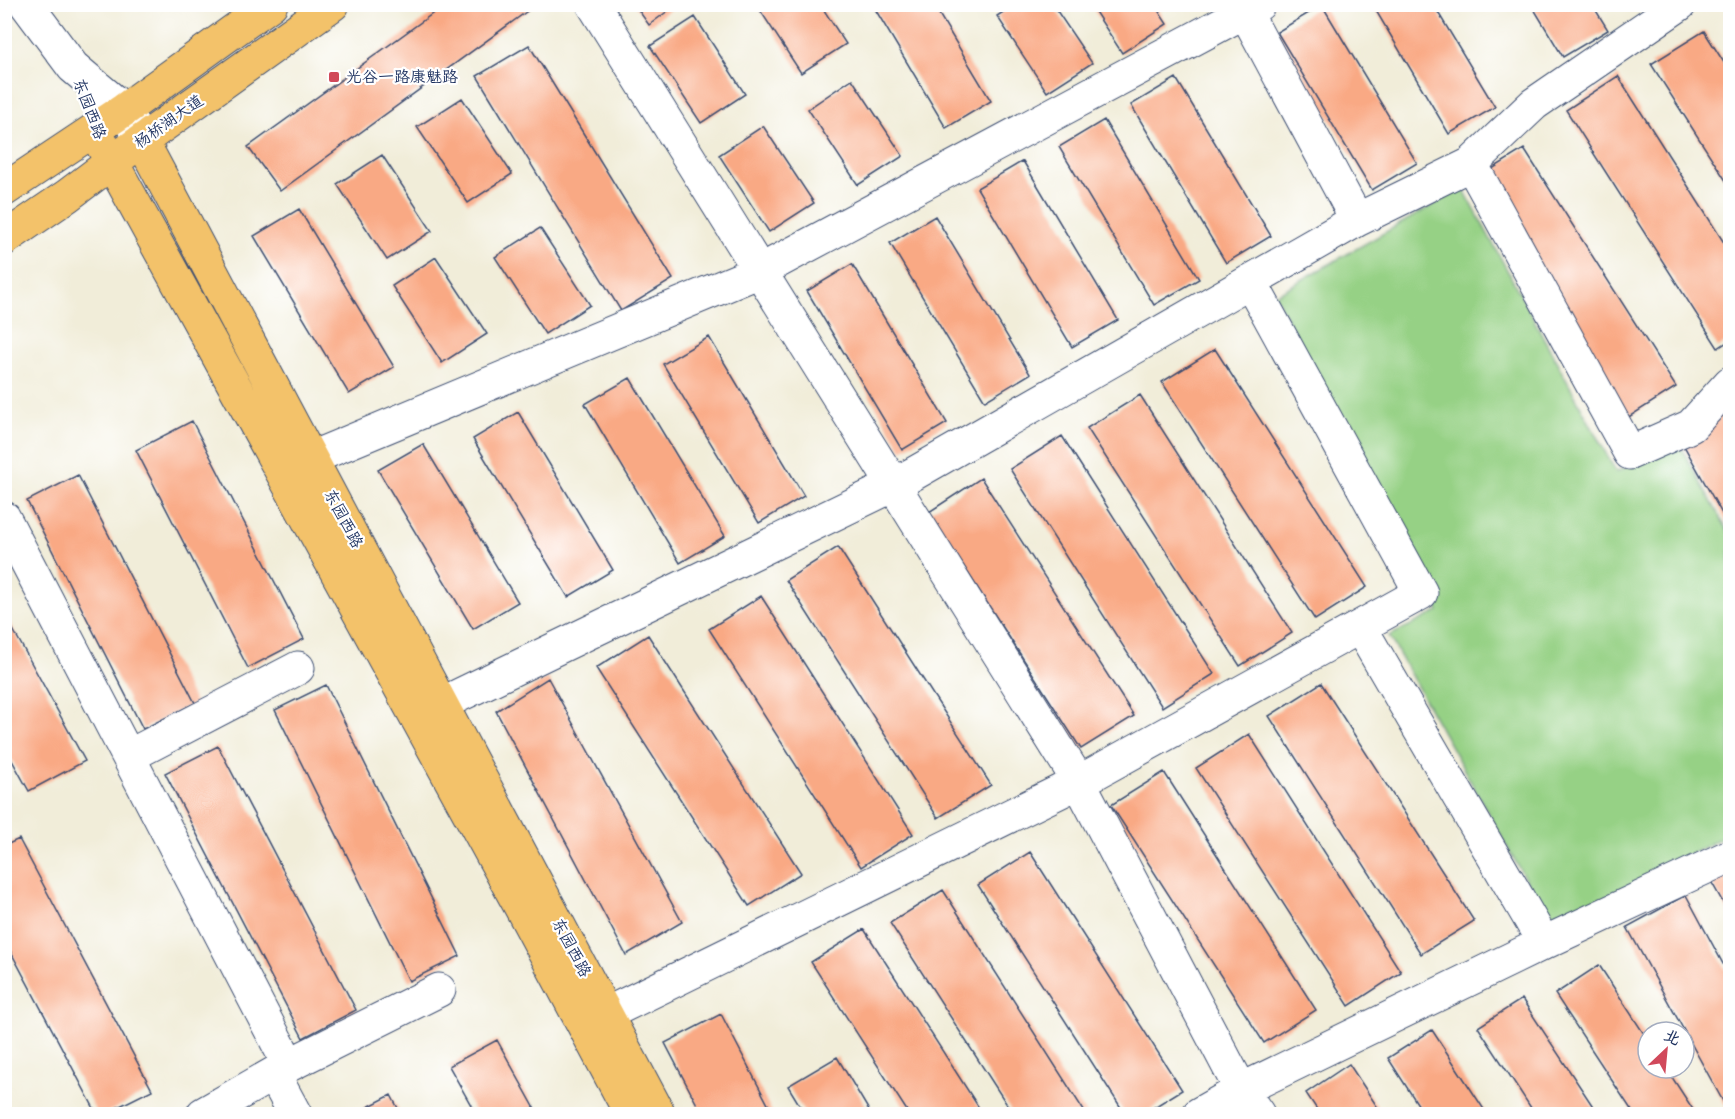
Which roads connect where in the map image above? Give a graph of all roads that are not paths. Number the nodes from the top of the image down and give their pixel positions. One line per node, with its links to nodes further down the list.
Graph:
1 (26, 4): 7 (street)
2 (271, 4): 8 (main road)
3 (333, 4): 10 (main road, 杨桥湖大道)
4 (593, 4): 16 (street)
5 (1680, 4): 12 (street)
6 (1248, 7): 14 (street); 16 (street)
7 (73, 67): 8 (street, 东园西路); 9 (street, 东园西路)
8 (124, 110): 9 (main road); 10 (street, 东园西路)
9 (94, 130): 11 (main road, 东园西路); 13 (main road)
10 (142, 141): 11 (main road, 杨桥湖大道); 19 (main road, 东园西路)
11 (112, 162): 15 (main road, 杨桥湖大道); 35 (main road, 东园西路)
12 (1471, 164): 14 (street); 18 (street)
13 (4, 190)
14 (1357, 220): 17 (street)
15 (4, 238)
16 (760, 271): 19 (street); 20 (street)
17 (1250, 281): 20 (street); 22 (street)
18 (1731, 383)
19 (311, 458): 24 (main road, 东园西路)
20 (894, 485): 24 (street); 26 (street)
21 (4, 518): 25 (street)
22 (1360, 627): 26 (street); 28 (street)
23 (298, 668): 25 (street)
24 (441, 704): 30 (main road, 东园西路)
25 (129, 756): 31 (street)
26 (1079, 782): 30 (street); 32 (street)
27 (1731, 856): 28 (street)
28 (1544, 943): 32 (street)
29 (439, 990): 31 (street)
30 (606, 1014): 36 (main road, 东园西路)
31 (281, 1070): 33 (street); 34 (street)
32 (1249, 1102): 37 (street)
33 (202, 1114)
34 (295, 1114)
35 (631, 1114)
36 (659, 1114)
37 (1198, 1114)

